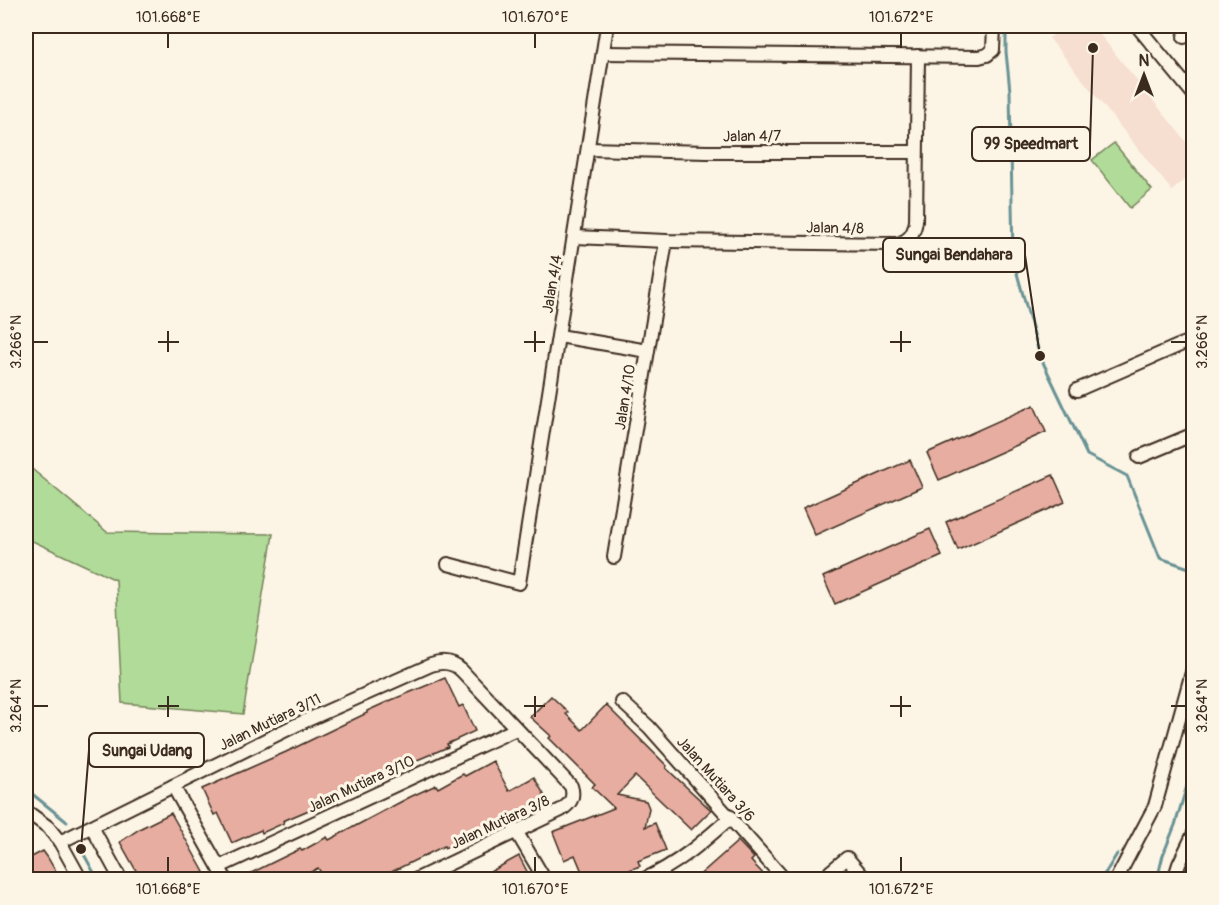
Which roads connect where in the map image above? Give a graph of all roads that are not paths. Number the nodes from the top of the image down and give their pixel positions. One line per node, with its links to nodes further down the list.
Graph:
1 (607, 26): 4 (street, Jalan 4/4)
2 (994, 26): 5 (street)
3 (1137, 26): 6 (street)
4 (603, 53): 5 (street); 7 (street, Jalan 4/4)
5 (918, 56): 8 (street, Jalan 4/8)
6 (1194, 95)
7 (588, 149): 8 (street, Jalan 4/7); 9 (street, Jalan 4/4)
8 (916, 152): 10 (street, Jalan 4/8)
9 (575, 237): 10 (street, Jalan 4/8); 11 (street, Jalan 4/4)
10 (666, 241): 13 (street, Jalan 4/10)
11 (559, 336): 13 (street); 18 (street, Jalan 4/4)
12 (1194, 339): 14 (street)
13 (648, 351): 17 (street, Jalan 4/10)
14 (1077, 390)
15 (1194, 434): 16 (street)
16 (1139, 457)
17 (614, 557)
18 (448, 564)
19 (431, 665): 23 (street, Jalan Mutiara 3/8); 24 (street, Jalan Mutiara 3/11)
20 (1194, 666): 21 (street)
21 (1190, 695): 43 (street)
22 (622, 702): 26 (street, Jalan Mutiara 3/6)
23 (516, 729): 28 (street, Jalan Mutiara 3/8); 31 (street, Jalan Mutiara 3/10)
24 (173, 786): 27 (street, Jalan Mutiara 3/11); 31 (street)
25 (26, 811): 30 (street)
26 (731, 818): 34 (street); 41 (street, Jalan Mutiara 3/6)
27 (92, 827): 30 (street, Jalan Mutiara 3/11); 36 (street)
28 (516, 831): 32 (street, Jalan Mutiara 3/8); 39 (street)
29 (1194, 833): 44 (street)
30 (60, 842): 35 (street)
31 (219, 867): 37 (street)
32 (435, 875): 38 (street, Jalan Mutiara 3/8)
33 (834, 876): 42 (street)
34 (659, 877): 40 (street)
35 (81, 879)
36 (121, 879)
37 (226, 879)
38 (415, 879)
39 (545, 879)
40 (642, 879)
41 (785, 879)
42 (866, 879)
43 (1116, 879)
44 (1174, 879)

